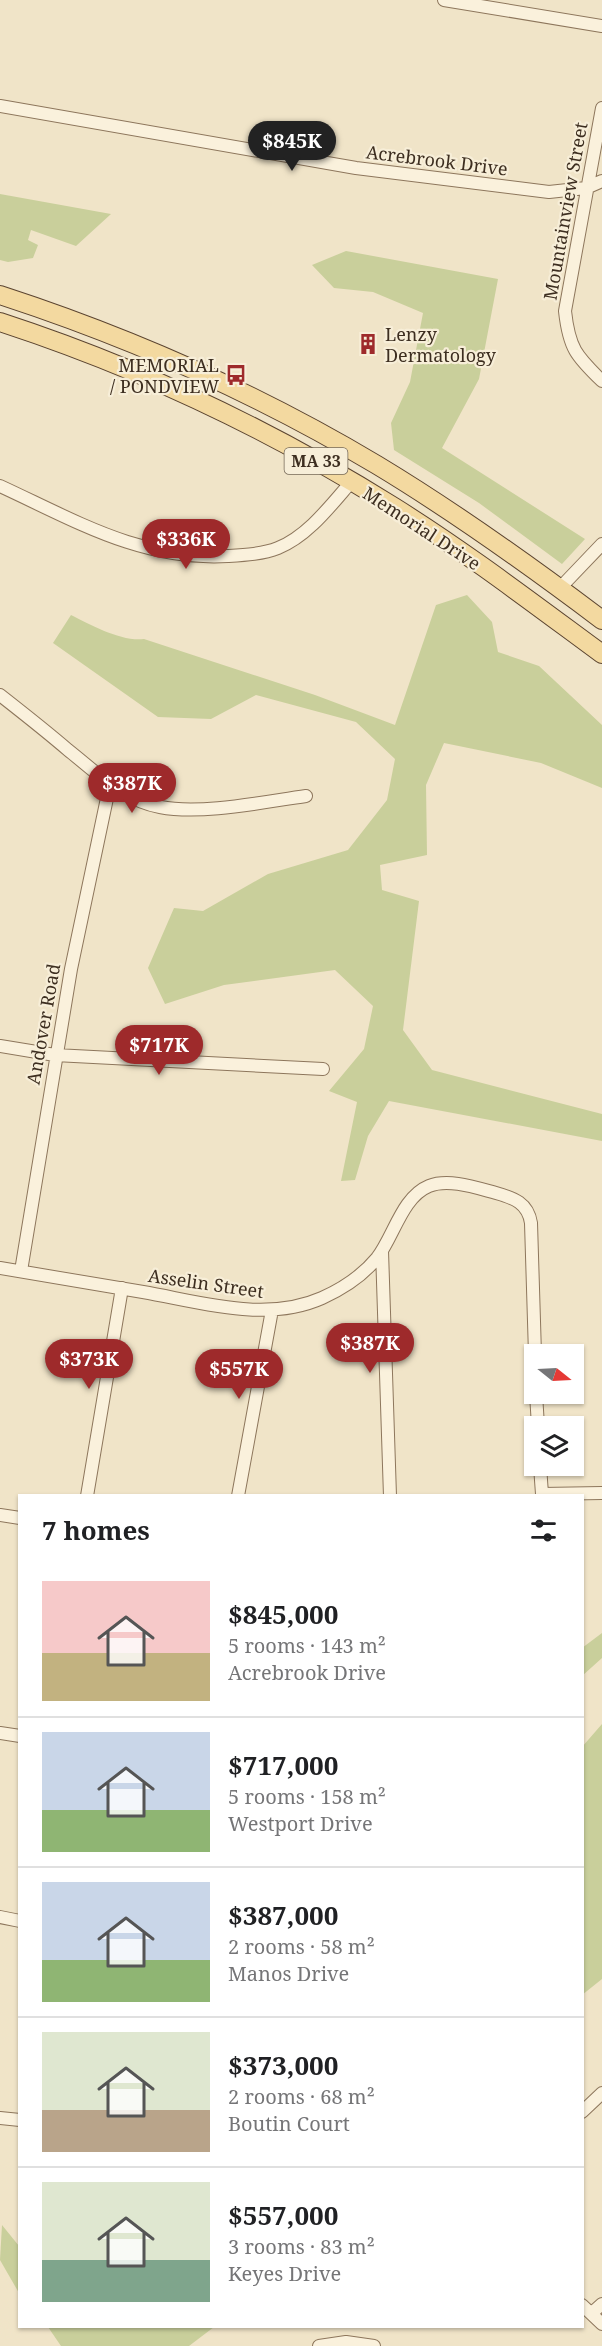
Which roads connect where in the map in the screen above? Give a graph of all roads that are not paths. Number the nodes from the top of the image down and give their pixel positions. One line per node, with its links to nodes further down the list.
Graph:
1 (444, 0): 2 (street)
2 (602, 26)
3 (0, 106): 6 (street, Acrebrook Drive)
4 (602, 108): 6 (street, Mountainview Street)
5 (602, 181): 6 (street, Acrebrook Drive)
6 (586, 188): 9 (street, Mountainview Street)
7 (0, 295): 13 (main road, Memorial Drive / MA 33)
8 (0, 322): 10 (main road, Memorial Drive / MA 33)
9 (602, 381)
10 (352, 481): 11 (street); 15 (main road, Memorial Drive / MA 33)
11 (0, 486)
12 (602, 544): 13 (street)
13 (560, 588): 14 (main road, Memorial Drive / MA 33)
14 (602, 620)
15 (602, 654)
16 (0, 695): 17 (street)
17 (110, 784): 18 (street); 20 (street, Andover Road)
18 (306, 796)
19 (0, 1046): 20 (street)
20 (55, 1055): 21 (street); 24 (street, Andover Road)
21 (323, 1069)
22 (382, 1251): 26 (street, Asselin Street); 27 (street, Asselin Street); 32 (street)
23 (0, 1268): 24 (street, Asselin Street)
24 (21, 1271): 25 (street, Asselin Street)
25 (122, 1288): 26 (street, Asselin Street); 30 (street)
26 (272, 1310): 31 (street)
27 (535, 1344)
28 (541, 1476): 33 (street)
29 (602, 1493): 34 (street)
30 (87, 1494)
31 (238, 1494)
32 (390, 1494)
33 (542, 1494)
34 (572, 1494)
35 (0, 1515): 36 (street)
36 (18, 1518)
37 (0, 1733): 38 (street)
38 (18, 1736)
39 (0, 1917): 40 (street)
40 (18, 1920)
41 (602, 2093): 42 (street)
42 (584, 2110)
43 (0, 2118): 44 (street)
44 (18, 2120)
45 (602, 2304): 46 (street)
46 (587, 2309): 47 (street)
47 (602, 2324)
48 (318, 2346): 49 (street)
49 (374, 2346)

